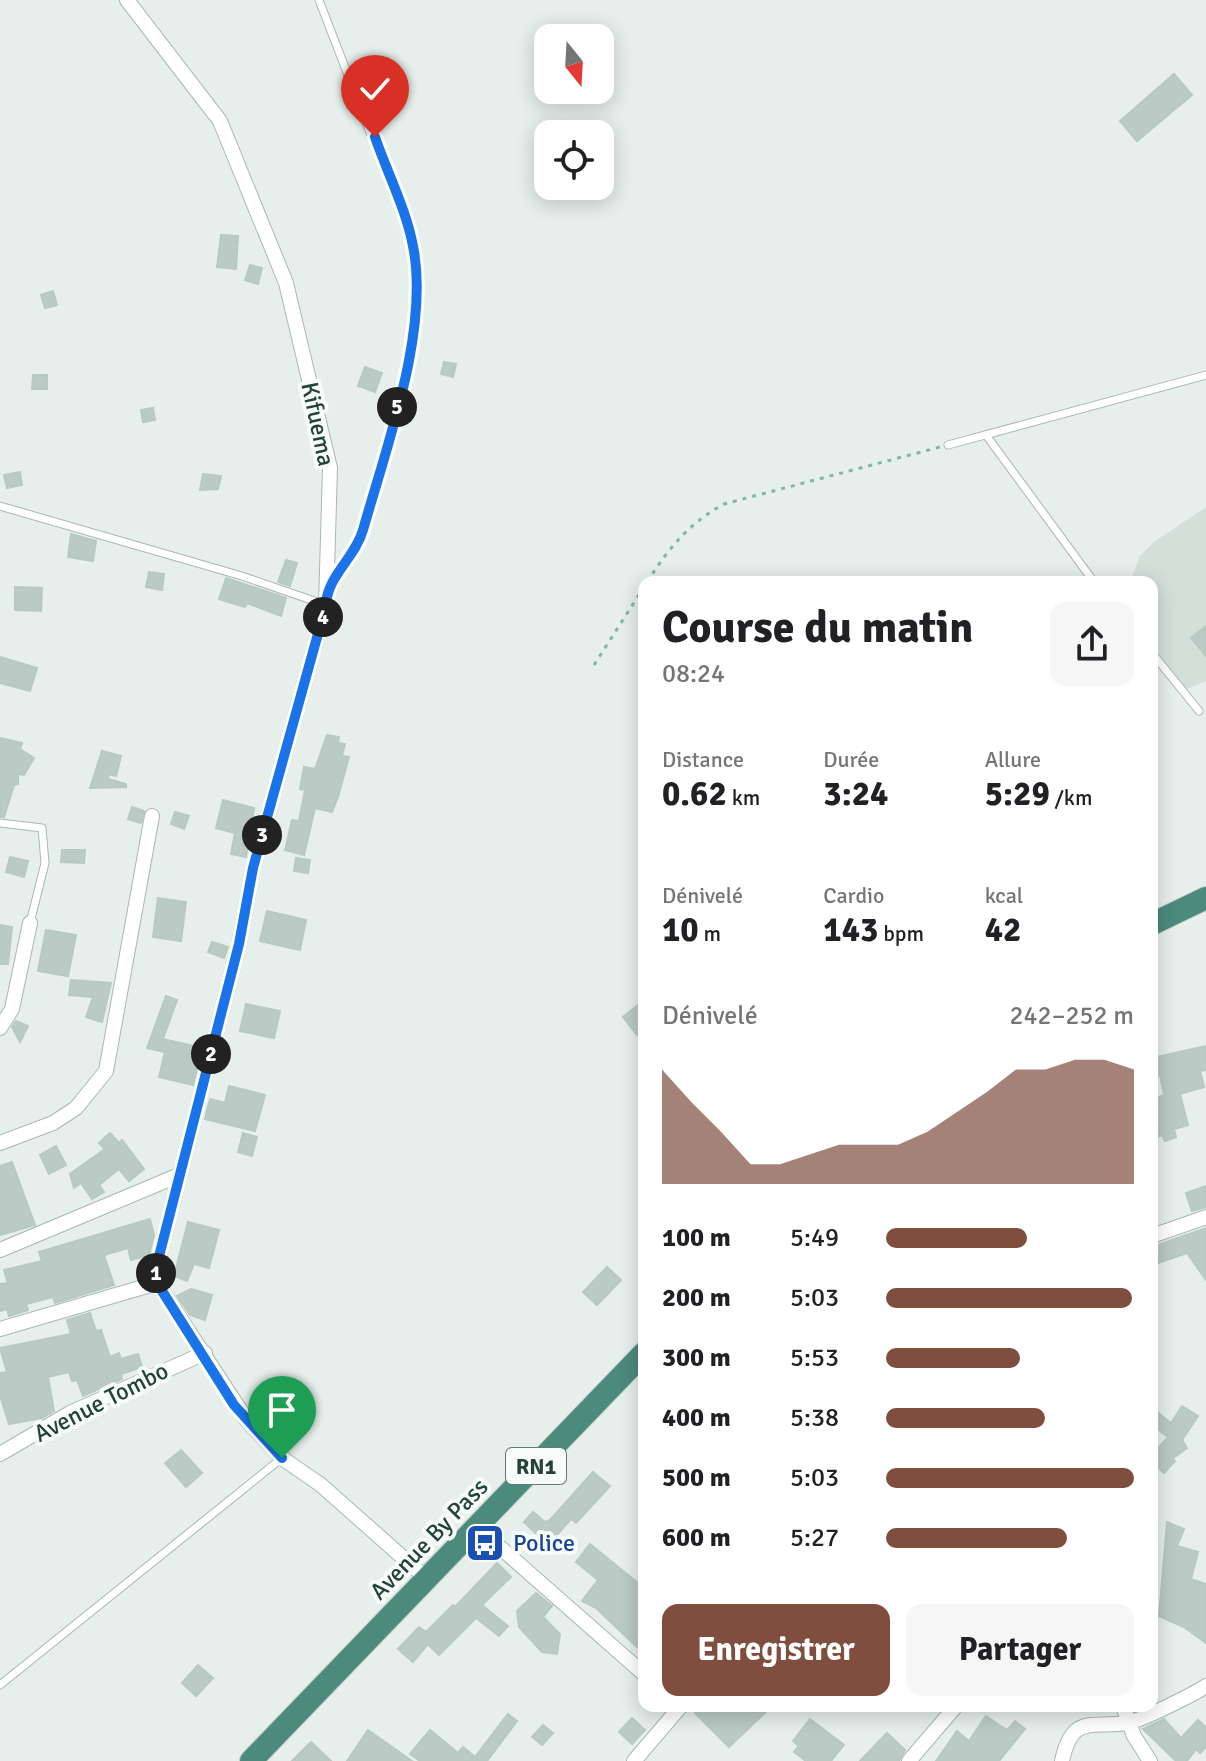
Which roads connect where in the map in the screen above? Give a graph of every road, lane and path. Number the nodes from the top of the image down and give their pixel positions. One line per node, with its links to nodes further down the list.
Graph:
1 (127, 0): 10 (street, Kifuema)
2 (319, 0): 10 (lane)
3 (1206, 375): 4 (lane)
4 (986, 435): 5 (lane); 8 (lane)
5 (948, 445): 7 (path)
6 (0, 506): 10 (lane)
7 (651, 576)
8 (1090, 576)
9 (638, 596): 12 (path)
10 (326, 597): 21 (street, Kifuema)
11 (1158, 660): 13 (lane)
12 (594, 665)
13 (1199, 711)
14 (152, 816): 20 (street)
15 (0, 823): 18 (lane)
16 (1206, 898): 17 (highway)
17 (1158, 921)
18 (30, 923): 19 (street)
19 (0, 1028)
20 (0, 1143)
21 (177, 1176): 24 (street); 25 (street, Kifuema)
22 (1206, 1217): 23 (street)
23 (1158, 1234)
24 (0, 1250)
25 (157, 1283): 26 (street); 27 (street)
26 (0, 1329)
27 (205, 1353): 29 (street, Avenue Tombo); 30 (street)
28 (638, 1359): 31 (highway, Avenue By Pass / RN1)
29 (0, 1454)
30 (282, 1458): 32 (street); 34 (lane)
31 (477, 1527): 32 (highway, Avenue By Pass / RN1); 33 (street)
32 (427, 1579): 43 (highway, Avenue By Pass / RN1)
33 (638, 1669)
34 (0, 1685)
35 (1206, 1686): 36 (street)
36 (1158, 1711)
37 (676, 1712): 44 (street)
38 (951, 1712): 45 (street)
39 (1125, 1712): 41 (street)
40 (1155, 1712): 41 (street)
41 (1130, 1723): 42 (street); 46 (street)
42 (1149, 1760)
43 (251, 1761)
44 (634, 1761)
45 (909, 1761)
46 (1062, 1761)

